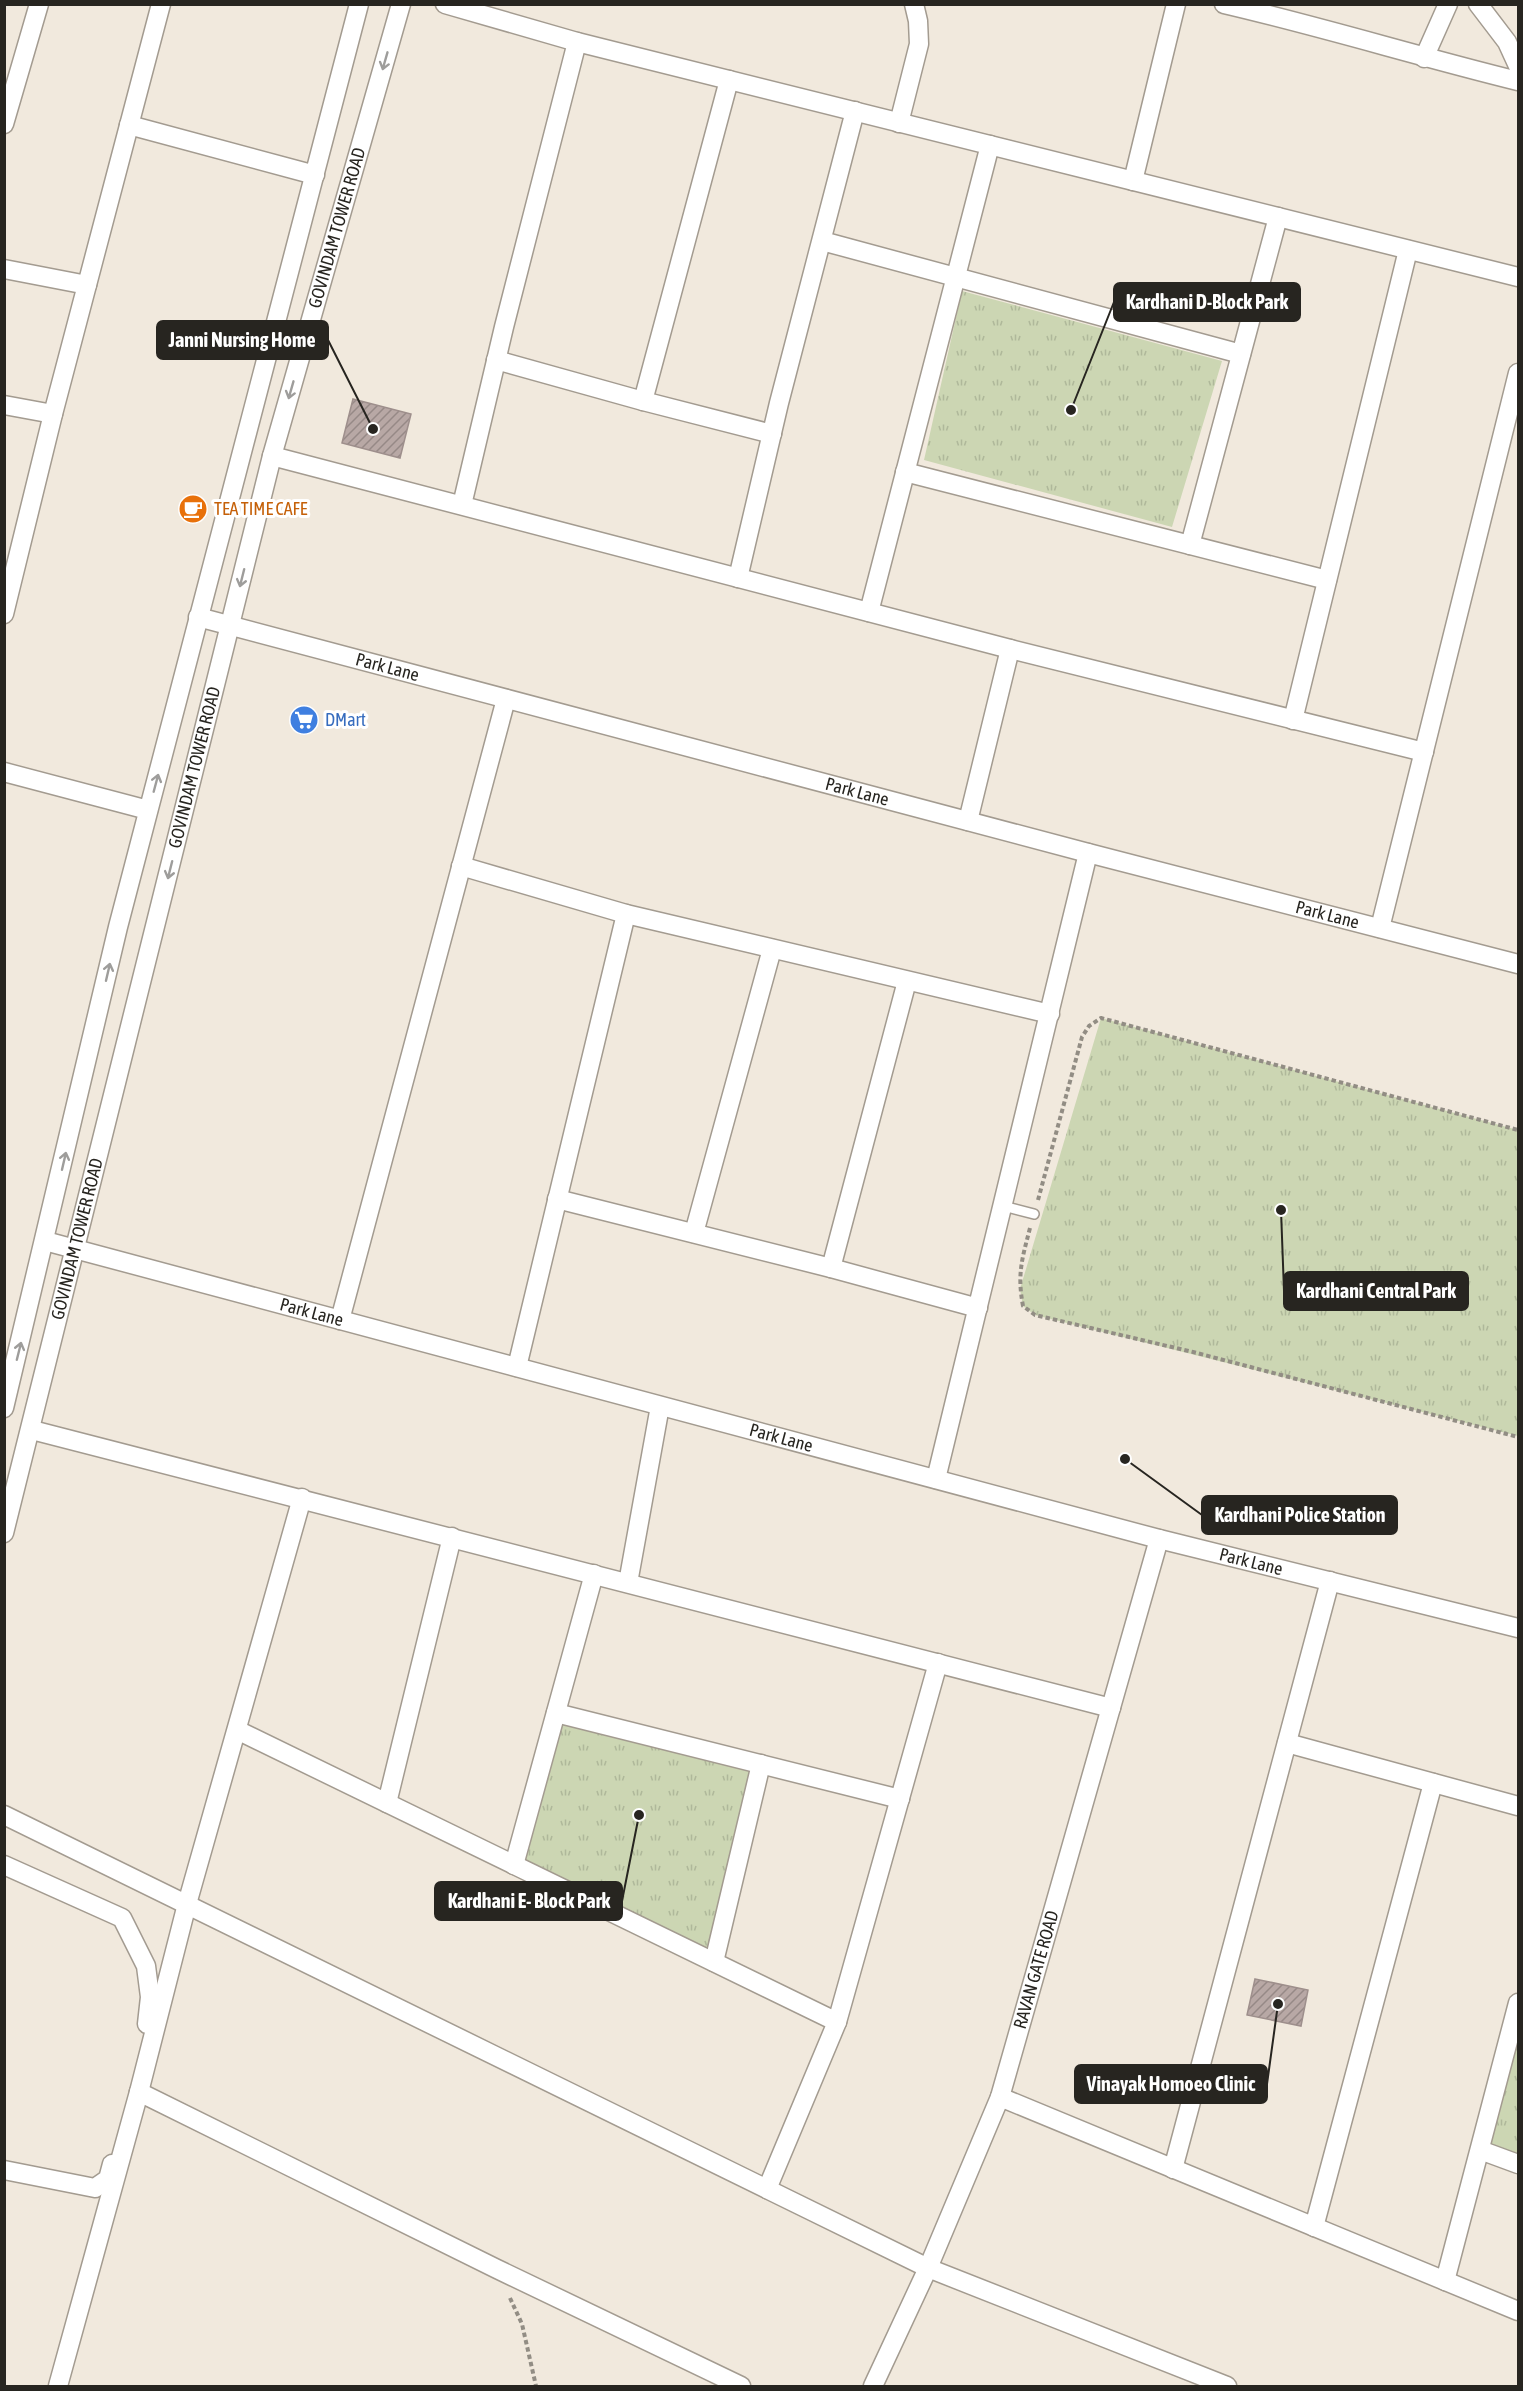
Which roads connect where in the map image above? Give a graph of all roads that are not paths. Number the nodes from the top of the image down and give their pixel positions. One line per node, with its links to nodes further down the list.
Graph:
1 (39, 4): 19 (street)
2 (161, 4): 20 (street)
3 (359, 4): 22 (street, GOVINDAM TOWER ROAD)
4 (401, 4): 38 (street, GOVINDAM TOWER ROAD, one-way to 38)
5 (445, 4): 12 (street)
6 (914, 4): 18 (street)
7 (1176, 4): 23 (street)
8 (1224, 4): 11 (street)
9 (1448, 4): 13 (street)
10 (1478, 4): 14 (street)
11 (1286, 11): 13 (street)
12 (577, 42): 15 (street); 32 (street)
13 (1424, 58): 16 (street)
14 (1518, 66)
15 (729, 80): 17 (street); 34 (street)
16 (1518, 81)
17 (855, 111): 18 (street); 25 (street)
18 (899, 123): 21 (street)
19 (4, 124)
20 (129, 125): 22 (street); 30 (street)
21 (990, 145): 23 (street); 28 (street)
22 (315, 175): 46 (street, GOVINDAM TOWER ROAD)
23 (1133, 181): 24 (street)
24 (1278, 217): 26 (street); 31 (street)
25 (822, 241): 28 (street); 37 (street)
26 (1408, 250): 29 (street); 43 (street)
27 (4, 269): 30 (street)
28 (954, 277): 31 (street); 39 (street)
29 (1518, 277)
30 (87, 285): 36 (street)
31 (1241, 354): 41 (street)
32 (496, 360): 34 (street); 40 (street)
33 (1518, 373): 51 (street)
34 (643, 401): 37 (street)
35 (4, 405): 36 (street)
36 (53, 414): 45 (street)
37 (772, 434): 42 (street)
38 (272, 456): 40 (street); 47 (street, GOVINDAM TOWER ROAD, one-way to 47)
39 (905, 472): 41 (street); 44 (street)
40 (462, 505): 42 (street)
41 (1190, 545): 43 (street)
42 (738, 578): 44 (street)
43 (1327, 580): 50 (street)
44 (869, 612): 48 (street)
45 (4, 614)
46 (198, 617): 47 (street, Park Lane); 53 (street, GOVINDAM TOWER ROAD, one-way to 46)
47 (230, 626): 49 (street, Park Lane); 68 (street, GOVINDAM TOWER ROAD, one-way to 68)
48 (1010, 649): 50 (street); 54 (street)
49 (506, 699): 54 (street, Park Lane); 56 (street)
50 (1293, 720): 51 (street)
51 (1424, 752): 58 (street)
52 (4, 772): 53 (street)
53 (148, 810): 67 (street, GOVINDAM TOWER ROAD, one-way to 53)
54 (968, 821): 55 (street, Park Lane)
55 (1088, 853): 58 (street, Park Lane); 62 (street)
56 (461, 866): 57 (street); 71 (street)
57 (626, 914): 59 (street); 63 (street)
58 (1380, 928): 60 (street, Park Lane)
59 (772, 949): 61 (street); 66 (street)
60 (1518, 964)
61 (908, 981): 62 (street); 69 (street)
62 (1050, 1014): 64 (street)
63 (557, 1199): 66 (street); 72 (street)
64 (1003, 1206): 65 (lane); 70 (street)
65 (1034, 1214)
66 (694, 1233): 69 (street)
67 (45, 1241): 68 (street, Park Lane); 74 (street, GOVINDAM TOWER ROAD, one-way to 67)
68 (76, 1249): 71 (street, Park Lane); 75 (street, GOVINDAM TOWER ROAD)
69 (831, 1268): 70 (street)
70 (978, 1308): 76 (street)
71 (340, 1320): 72 (street, Park Lane)
72 (517, 1367): 73 (street, Park Lane)
73 (660, 1406): 76 (street, Park Lane); 83 (street)
74 (4, 1408)
75 (32, 1430): 77 (street); 78 (street, GOVINDAM TOWER ROAD)
76 (936, 1479): 80 (street, Park Lane)
77 (302, 1498): 79 (street); 88 (street)
78 (4, 1533)
79 (452, 1537): 81 (street); 93 (street)
80 (1159, 1539): 82 (street, Park Lane); 86 (street, RAVAN GATE ROAD)
81 (594, 1574): 83 (street); 87 (street)
82 (1330, 1581): 84 (street, Park Lane); 89 (street)
83 (628, 1583): 85 (street)
84 (1518, 1628)
85 (938, 1663): 86 (street); 92 (street)
86 (1111, 1708): 103 (street, RAVAN GATE ROAD)
87 (556, 1713): 90 (street); 97 (street)
88 (237, 1730): 93 (street); 98 (street)
89 (1287, 1743): 91 (street); 106 (street)
90 (761, 1764): 92 (street); 99 (street)
91 (1434, 1783): 94 (street); 109 (street)
92 (900, 1799): 101 (street)
93 (387, 1803): 97 (street)
94 (1518, 1806)
95 (4, 1815): 98 (street)
96 (4, 1865): 107 (street)
97 (514, 1865): 99 (street)
98 (187, 1904): 102 (street); 108 (street)
99 (714, 1962): 101 (street)
100 (1518, 2003): 104 (street)
101 (837, 2022): 108 (street)
102 (139, 2092): 113 (street); 114 (street)
103 (1000, 2097): 106 (street); 110 (street, RAVAN GATE ROAD)
104 (1480, 2150): 105 (street); 111 (street)
105 (1518, 2164)
106 (1173, 2169): 109 (street)
107 (4, 2170)
108 (767, 2189): 110 (street)
109 (1314, 2227): 111 (street)
110 (928, 2268): 115 (street, RAVAN GATE ROAD); 116 (street)
111 (1445, 2281): 112 (street)
112 (1518, 2311)
113 (58, 2386)
114 (741, 2386)
115 (873, 2386)
116 (1227, 2386)

